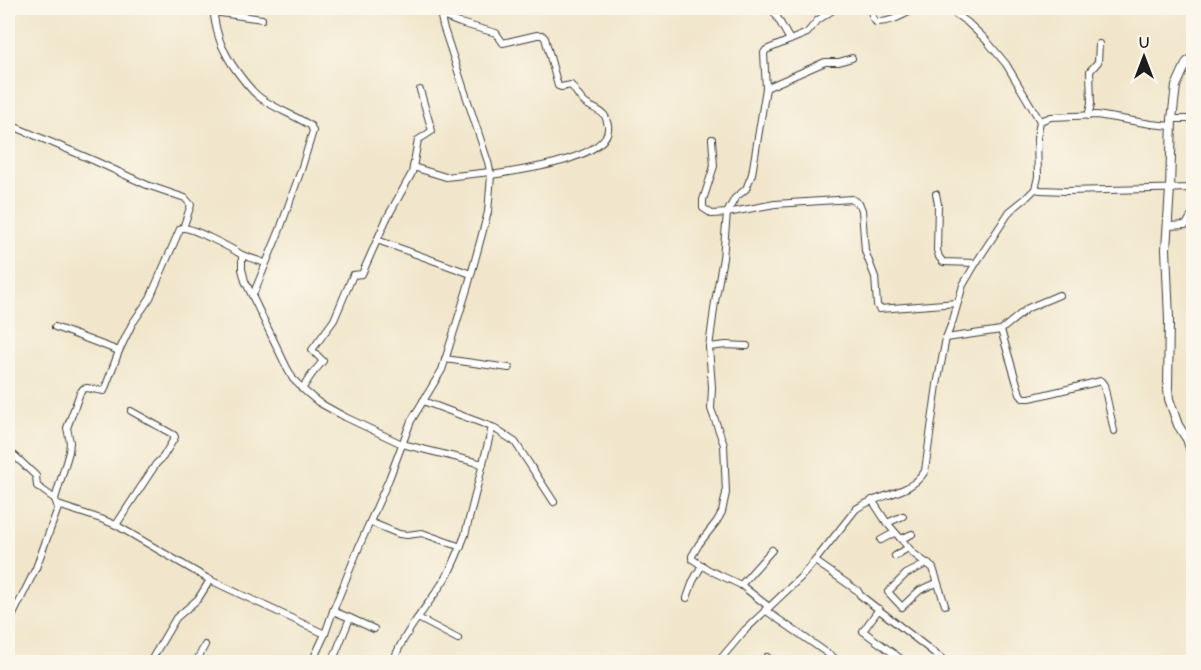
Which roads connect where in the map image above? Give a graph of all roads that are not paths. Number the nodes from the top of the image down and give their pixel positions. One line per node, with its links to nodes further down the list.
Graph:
1 (439, 8): 8 (street)
2 (772, 8): 10 (street)
3 (836, 8): 10 (street)
4 (870, 8): 5 (street)
5 (917, 8)
6 (947, 8): 18 (street)
7 (214, 10): 9 (street); 34 (street)
8 (442, 16): 23 (street); 23 (street)
9 (262, 19)
10 (790, 40): 14 (street)
11 (1099, 44): 16 (street)
12 (1194, 57): 19 (street)
13 (852, 58): 14 (street)
14 (766, 88): 28 (street)
15 (420, 90): 22 (street)
16 (1088, 116): 18 (street); 19 (street)
17 (1194, 119): 19 (street)
18 (1040, 121): 25 (street)
19 (1172, 123): 26 (street)
20 (8, 124): 31 (street)
21 (712, 139): 28 (street)
22 (413, 167): 23 (street); 32 (street)
23 (490, 174): 36 (street)
24 (1194, 188): 26 (street)
25 (1035, 189): 26 (street); 35 (street)
26 (1170, 189): 30 (street)
27 (936, 194): 35 (street)
28 (727, 213): 39 (street); 44 (street)
29 (1194, 217): 30 (street)
30 (1168, 226): 55 (street)
31 (183, 228): 33 (street); 45 (street)
32 (377, 240): 36 (street); 48 (street)
33 (242, 255): 34 (street); 37 (street)
34 (265, 263): 37 (street)
35 (976, 263): 39 (street)
36 (471, 274): 46 (street)
37 (253, 295): 48 (street)
38 (1059, 295): 41 (street)
39 (957, 303): 42 (street)
40 (55, 327): 45 (street)
41 (1001, 330): 42 (street); 52 (street)
42 (946, 338): 57 (street)
43 (747, 346): 44 (street)
44 (709, 347): 74 (street)
45 (119, 351): 58 (street)
46 (445, 359): 47 (street); 49 (street)
47 (509, 368)
48 (302, 389): 53 (street)
49 (423, 401): 51 (street); 53 (street)
50 (131, 411): 63 (street)
51 (492, 427): 56 (street); 59 (street)
52 (1114, 431)
53 (402, 444): 56 (street); 61 (street)
54 (10, 453): 58 (street)
55 (1194, 460)
56 (483, 464): 68 (street)
57 (872, 500): 62 (street); 72 (street)
58 (56, 502): 63 (street); 85 (street)
59 (554, 502)
60 (903, 516): 62 (street)
61 (370, 522): 68 (street); 82 (street)
62 (887, 523): 64 (street)
63 (116, 525): 75 (street)
64 (894, 533): 66 (street); 67 (street)
65 (912, 534): 66 (street)
66 (901, 539): 69 (street)
67 (881, 540)
68 (460, 547): 84 (street)
69 (908, 548): 71 (street); 73 (street)
70 (772, 550): 77 (street)
71 (895, 556)
72 (814, 562): 80 (street); 81 (street)
73 (928, 563): 76 (street); 76 (street)
74 (702, 565): 77 (street); 78 (street)
75 (210, 580): 87 (street); 92 (street)
76 (937, 583): 79 (street)
77 (741, 585): 80 (street)
78 (687, 598)
79 (945, 605)
80 (767, 609): 90 (street); 97 (street)
81 (879, 609): 91 (street); 98 (street)
82 (333, 611): 83 (street); 87 (street)
83 (350, 618): 86 (street); 95 (street)
84 (418, 618): 88 (street); 96 (street)
85 (8, 625)
86 (374, 629)
87 (325, 634): 94 (street)
88 (458, 639)
89 (205, 645): 93 (street)
90 (722, 661)
91 (943, 661)
92 (150, 663)
93 (196, 663)
94 (312, 663)
95 (332, 663)
96 (393, 663)
97 (840, 663)
98 (905, 663)

